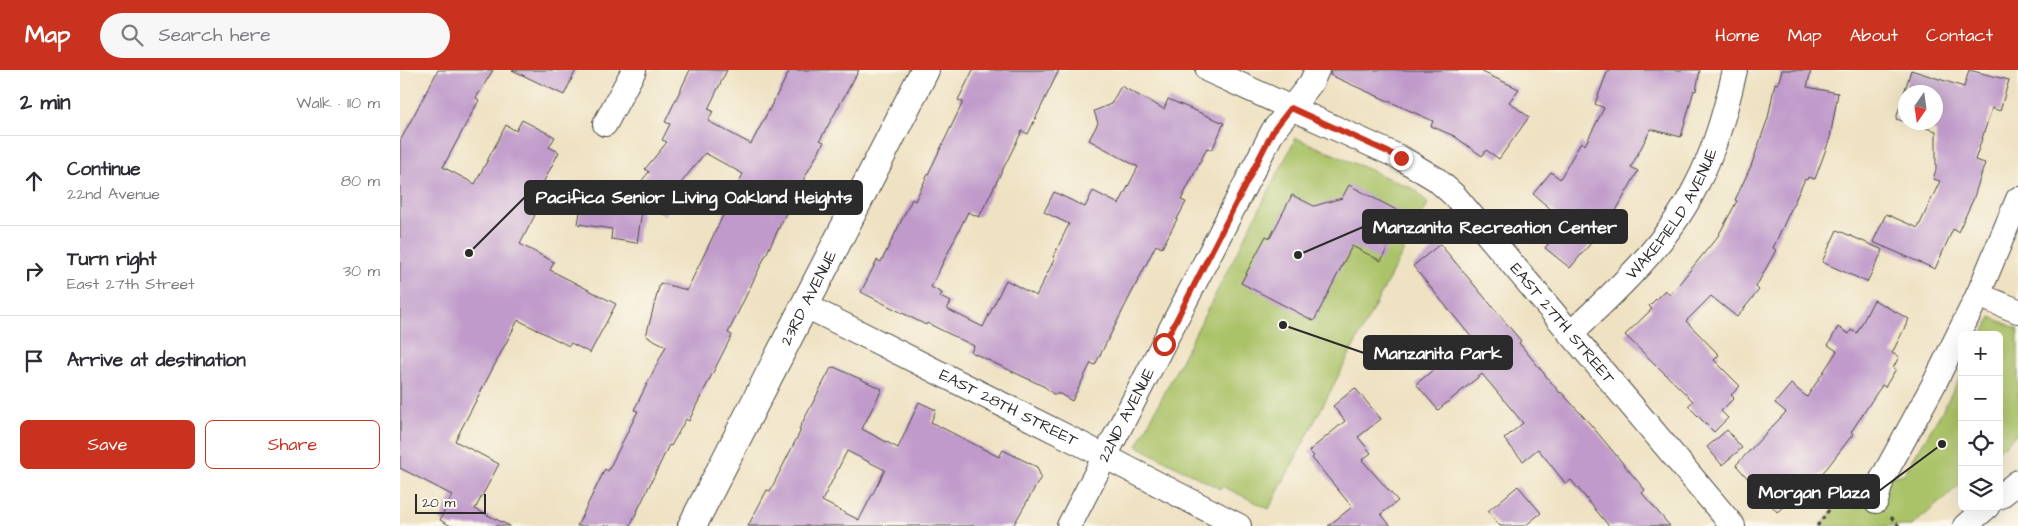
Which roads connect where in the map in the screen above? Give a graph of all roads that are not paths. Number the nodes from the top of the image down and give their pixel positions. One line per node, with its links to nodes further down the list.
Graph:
1 (634, 70): 7 (street)
2 (925, 70): 10 (street, 23RD AVENUE)
3 (1208, 70): 6 (street, EAST 27TH STREET)
4 (1317, 70): 6 (street, 22ND AVENUE)
5 (1734, 70): 12 (street, WAKEFIELD AVENUE)
6 (1291, 108): 12 (street, EAST 27TH STREET); 13 (street, 22ND AVENUE)
7 (605, 124)
8 (2018, 200): 9 (street)
9 (1978, 295): 11 (street); 15 (street)
10 (804, 305): 13 (street, EAST 28TH STREET); 18 (street, 23RD AVENUE)
11 (2018, 311)
12 (1570, 334): 21 (street, EAST 27TH STREET)
13 (1105, 456): 19 (street, 22ND AVENUE); 20 (street, EAST 28TH STREET)
14 (2018, 482): 16 (street)
15 (1879, 490)
16 (2003, 494)
17 (1983, 511): 22 (street)
18 (692, 526)
19 (1069, 526)
20 (1240, 526)
21 (1733, 526)
22 (1965, 526)

